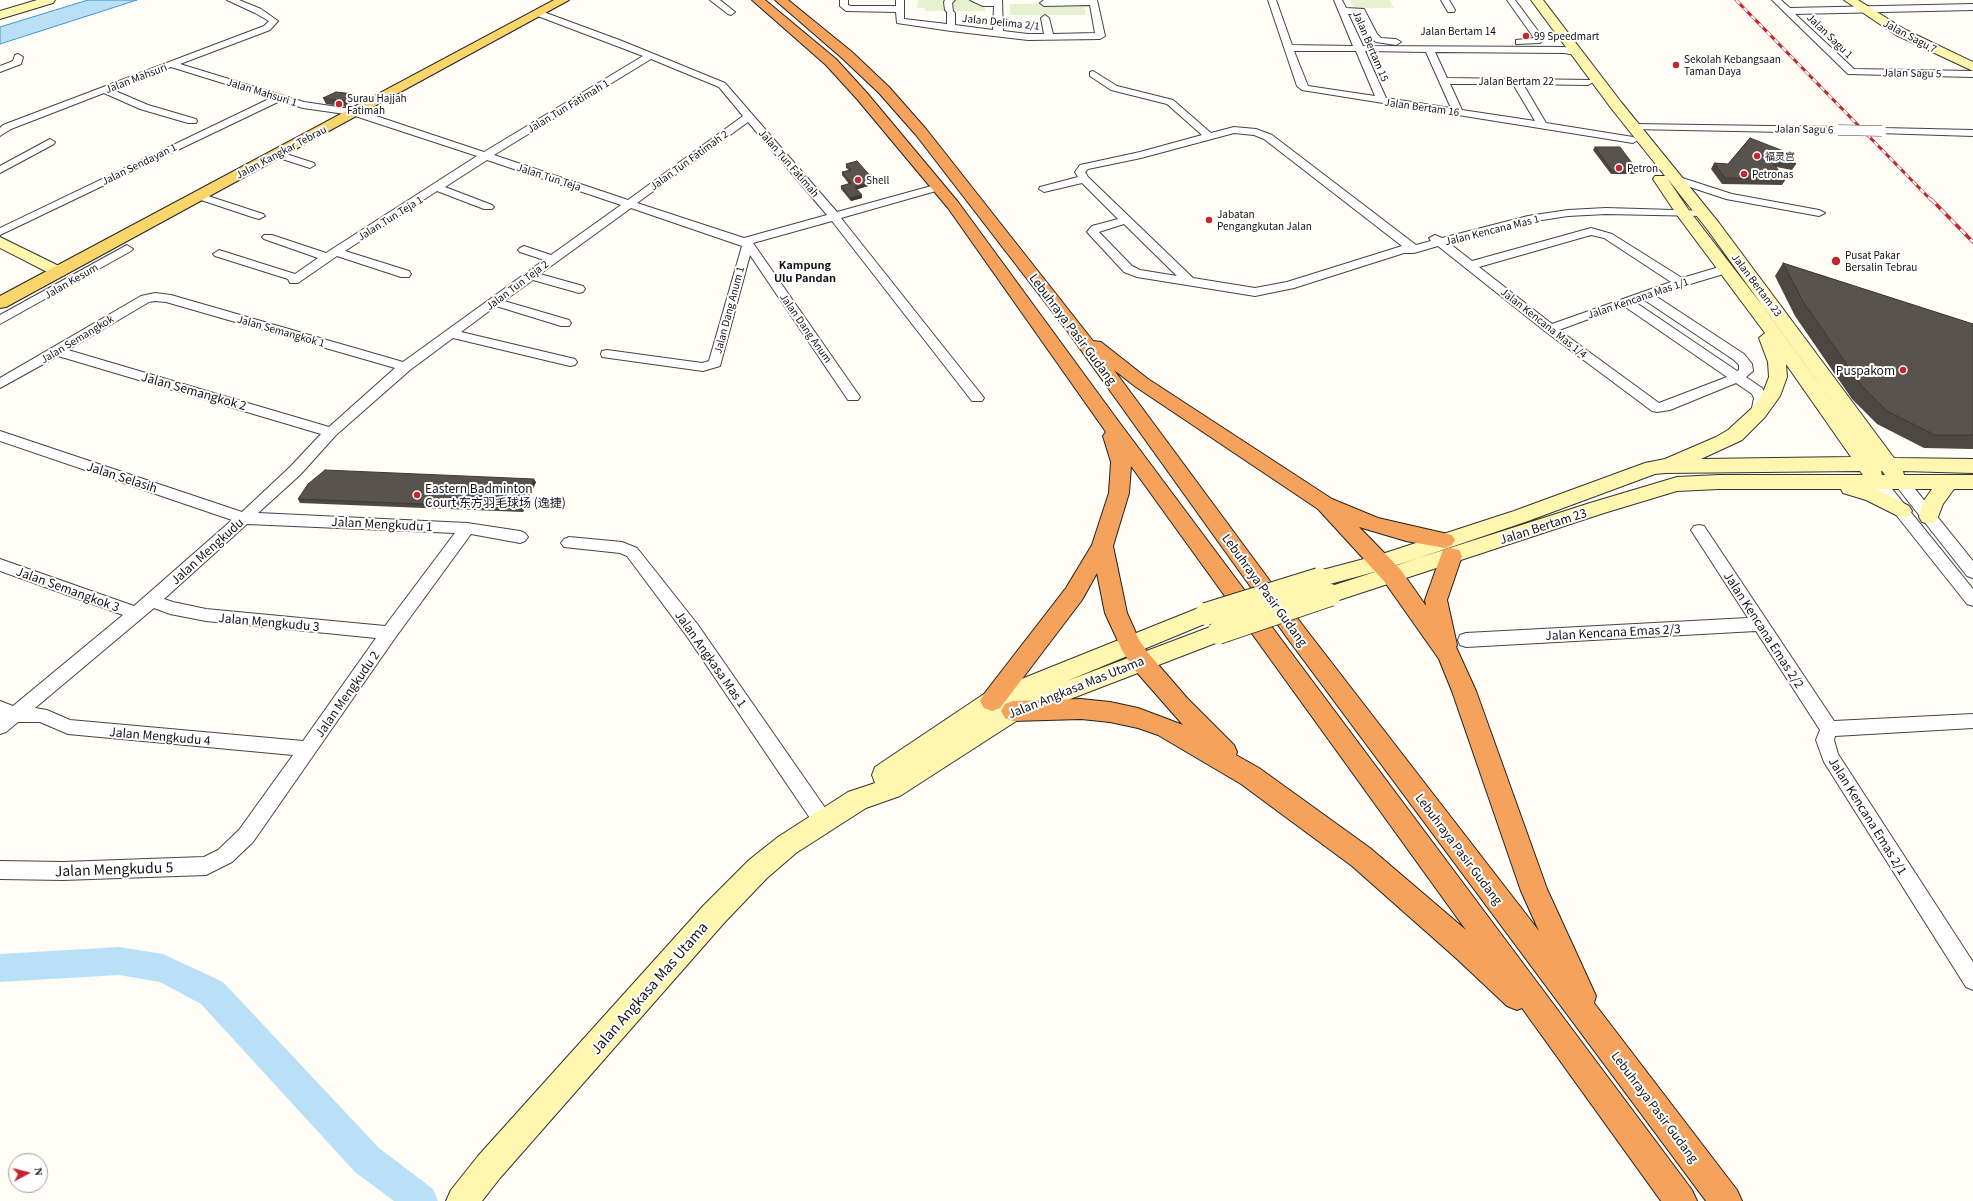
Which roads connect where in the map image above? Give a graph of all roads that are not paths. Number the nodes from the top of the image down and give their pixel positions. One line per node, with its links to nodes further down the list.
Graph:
1 (35, 0): 27 (street)
2 (49, 0): 33 (street)
3 (231, 0): 46 (street, Jalan Mahsuri)
4 (562, 0): 32 (main road, Jalan Kangkar Tebrau)
5 (714, 0): 31 (street)
6 (758, 0): 74 (highway, Lebuhraya Pasir Gudang)
7 (781, 0): 116 (highway, Lebuhraya Pasir Gudang)
8 (844, 0): 23 (street)
9 (951, 0): 35 (street)
10 (974, 0): 21 (street)
11 (1272, 0): 39 (street, Jalan Bertam 16)
12 (1338, 0): 29 (street, Jalan Bertam 15)
13 (1445, 0): 28 (street, Jalan Bertam 14)
14 (1511, 0): 38 (street, Jalan Bertam 14)
15 (1527, 0): 42 (street, Jalan Bertam 23)
16 (1537, 0): 42 (street, Jalan Bertam 23)
17 (1776, 0): 30 (street, Jalan Sagu 1)
18 (1850, 0): 24 (street, Jalan Sagu 7)
19 (1904, 0): 26 (street)
20 (1093, 1): 22 (street); 37 (street, Jalan Delima 2/1)
21 (998, 2): 36 (street)
22 (1044, 3)
23 (899, 4): 35 (street, Jalan Delima 2/1)
24 (1866, 6): 26 (street); 30 (street); 45 (street, Jalan Sagu 7); 47 (street, Jalan Sagu 7)
25 (1973, 7): 26 (street)
26 (1915, 8)
27 (0, 10)
28 (1451, 10)
29 (1344, 11): 38 (street, Jalan Bertam 14); 40 (street, Jalan Bertam 15)
30 (1789, 11): 49 (street, Jalan Sagu 1)
31 (731, 12)
32 (538, 13): 43 (street, Jalan Tun Fatimah); 58 (main road, Jalan Kangkar Tebrau)
33 (0, 15)
34 (1045, 18): 37 (street)
35 (951, 28): 36 (street, Jalan Delima 2/1)
36 (998, 34): 37 (street, Jalan Delima 2/1)
37 (1049, 37)
38 (1524, 46): 41 (street); 42 (street)
39 (1290, 48): 40 (street); 57 (street, Jalan Bertam 16)
40 (1360, 49): 41 (street); 57 (street, Jalan Bertam 15)
41 (1429, 49): 52 (street)
42 (1570, 51): 54 (street, Jalan Bertam 23); 65 (street, Jalan Bertam 23)
43 (650, 56): 60 (street, Jalan Tun Fatimah); 69 (street, Jalan Tun Fatimah 1)
44 (18, 57): 48 (street)
45 (1973, 61)
46 (171, 64): 55 (street, Jalan Mahsuri); 56 (street, Jalan Mahsuri 1)
47 (1973, 67)
48 (0, 69)
49 (1852, 72): 51 (street, Jalan Sagu 5)
50 (1093, 74): 66 (street)
51 (1973, 74)
52 (1444, 81): 53 (street, Jalan Bertam 22); 59 (street)
53 (1516, 81): 54 (street, Jalan Bertam 22); 62 (street)
54 (1588, 82): 65 (street, Jalan Bertam 23)
55 (106, 90): 61 (street); 63 (street, Jalan Mahsuri)
56 (279, 98): 58 (street, Jalan Mahsuri 1); 88 (street, Jalan Sendayan 1)
57 (1382, 101): 59 (street, Jalan Bertam 16)
58 (354, 112): 68 (main road, Jalan Kangkar Tebrau); 69 (street, Jalan Tun Teja)
59 (1458, 112): 62 (street, Jalan Bertam 16)
60 (748, 117): 79 (street, Jalan Tun Fatimah 2); 86 (street, Jalan Tun Fatimah)
61 (192, 121)
62 (1543, 126): 65 (street, Jalan Bertam 16)
63 (2, 129)
64 (1973, 133): 65 (street, Jalan Sagu 6, bridge)
65 (1634, 134): 73 (street, Jalan Bertam 23); 81 (street, Jalan Bertam 23)
66 (1210, 137): 72 (street); 95 (street)
67 (50, 142): 71 (street)
68 (277, 154): 70 (street); 77 (main road, Jalan Kangkar Tebrau)
69 (485, 156): 75 (street, Jalan Tun Teja 1); 79 (street, Jalan Tun Teja)
70 (310, 165)
71 (0, 170)
72 (1084, 179): 76 (street); 87 (street)
73 (1676, 179): 78 (street); 83 (street, Jalan Bertam 23)
74 (939, 187): 86 (street); 128 (highway, Lebuhraya Pasir Gudang)
75 (438, 188): 80 (street); 98 (street, Jalan Tun Teja 1)
76 (1044, 189)
77 (199, 196): 84 (street); 93 (main road, Jalan Kangkar Tebrau)
78 (1730, 197): 82 (street); 83 (street)
79 (629, 204): 94 (street, Jalan Tun Teja); 99 (street, Jalan Tun Teja 2)
80 (488, 207)
81 (1680, 209): 83 (street, Jalan Kencana Mas 1); 85 (street, Jalan Kencana Mas 1); 101 (street, Jalan Bertam 23)
82 (1819, 213)
83 (1705, 215): 131 (street, Jalan Bertam 23)
84 (259, 216)
85 (1525, 216): 90 (street, Jalan Kencana Mas 1); 91 (street)
86 (835, 217): 94 (street); 126 (street, Jalan Tun Fatimah)
87 (1126, 220): 105 (street); 105 (street, Jalan Kencana Mas 1)
88 (0, 232)
89 (268, 237): 98 (street)
90 (1436, 239): 95 (street, Jalan Kencana Mas 1); 100 (street, Jalan Kencana Mas 1/4)
91 (1554, 240): 100 (street); 106 (street)
92 (0, 242): 102 (street)
93 (111, 243): 102 (main road, Jalan Kangkar Tebrau); 114 (street, Jalan Kesum)
94 (746, 244): 120 (street, Jalan Dang Anum 1); 125 (street, Jalan Dang Anum)
95 (1408, 247): 105 (street, Jalan Kencana Mas 1)
96 (524, 250): 99 (street)
97 (219, 254): 98 (street, Jalan Tun Teja 1)
98 (331, 255): 103 (street)
99 (551, 260): 104 (street, Jalan Tun Teja 2)
100 (1471, 265): 117 (street, Jalan Kencana Mas 1/4)
101 (1726, 269): 106 (street, Jalan Kencana Mas 1/1); 113 (street, Jalan Bertam 23)
102 (59, 272): 112 (main road, Jalan Kangkar Tebrau)
103 (405, 274)
104 (530, 276): 107 (street); 111 (street, Jalan Tun Teja 2)
105 (1190, 282)
106 (1680, 282): 108 (street, Jalan Kencana Mas 1/1)
107 (579, 289)
108 (1645, 294): 110 (street, Jalan Kencana Mas 1/1); 123 (street)
109 (155, 297): 119 (street, Jalan Semangkok); 122 (street, Jalan Semangkok 1)
110 (1625, 301): 117 (street, Jalan Kencana Mas 1/1); 123 (street)
111 (495, 302): 115 (street); 118 (street, Jalan Tun Teja 2)
112 (0, 303)
113 (1759, 313): 127 (street); 132 (street, Jalan Bertam 23)
114 (0, 320)
115 (565, 323)
116 (1074, 328): 144 (highway); 179 (highway, Lebuhraya Pasir Gudang)
117 (1550, 329): 123 (street, Jalan Kencana Mas 1/4)
118 (451, 334): 121 (street); 122 (street, Jalan Tun Teja 2)
119 (57, 351): 124 (street, Jalan Semangkok); 129 (street, Jalan Semangkok 2)
120 (607, 354)
121 (570, 362)
122 (405, 366): 129 (street, Jalan Mengkudu)
123 (1737, 378): 127 (street)
124 (0, 384)
125 (853, 396)
126 (977, 398)
127 (1758, 413): 136 (street)
128 (1109, 422): 152 (highway); 178 (highway, Lebuhraya Pasir Gudang)
129 (332, 432): 147 (street, Jalan Mengkudu)
130 (0, 436): 147 (street, Jalan Selasih)
131 (1871, 440): 134 (street, Jalan Bertam 23); 137 (street)
132 (1852, 444): 133 (street, Jalan Bertam 23); 135 (street)
133 (1866, 464): 134 (street); 135 (street, Jalan Bertam 23); 141 (street, Jalan Bertam 23)
134 (1888, 464): 137 (street); 142 (street, Jalan Bertam 23)
135 (1815, 465): 136 (street, Jalan Bertam 23)
136 (1665, 466): 153 (street, Jalan Bertam 23)
137 (1927, 466): 138 (street)
138 (1973, 466)
139 (1973, 482): 143 (street)
140 (1827, 483): 141 (street, Jalan Bertam 23); 145 (street); 153 (street, Jalan Bertam 23)
141 (1879, 483): 142 (street); 145 (street, Jalan Bertam 23)
142 (1902, 483): 143 (street); 146 (street, Jalan Bertam 23)
143 (1948, 483): 146 (street)
144 (1325, 504): 153 (highway); 155 (highway)
145 (1902, 511): 159 (street, Jalan Bertam 23)
146 (1929, 517): 156 (street, Jalan Bertam 23)
147 (244, 518): 148 (street, Jalan Mengkudu 1); 158 (street, Jalan Mengkudu)
148 (467, 528): 150 (street, Jalan Mengkudu 1); 163 (street, Jalan Mengkudu 2)
149 (1699, 530): 162 (street, Jalan Kencana Emas 2/2)
150 (520, 537)
151 (568, 543): 174 (street, Jalan Angkasa Mas 1)
152 (1102, 546): 166 (highway); 167 (highway)
153 (1448, 548): 155 (street, Jalan Bertam 23); 165 (highway)
154 (0, 565): 160 (street, Jalan Semangkok 3)
155 (1387, 568): 157 (street, Jalan Bertam 23); 165 (highway)
156 (1973, 572)
157 (1324, 587): 161 (street, Jalan Bertam 23, bridge); 164 (street, Jalan Bertam 23, bridge)
158 (152, 600): 160 (street, Jalan Mengkudu); 163 (street, Jalan Mengkudu 3)
159 (1973, 600)
160 (136, 613): 168 (street, Jalan Mengkudu)
161 (1206, 614): 166 (street, Jalan Angkasa Mas Utama)
162 (1761, 624): 165 (street, Jalan Kencana Emas 2/3); 171 (street, Jalan Kencana Emas 2/2)
163 (389, 633): 172 (street, Jalan Mengkudu 2)
164 (1218, 633): 166 (street, Jalan Angkasa Mas Utama)
165 (1457, 648): 179 (highway)
166 (1136, 652): 167 (street, Jalan Angkasa Mas Utama); 173 (highway)
167 (1002, 706): 173 (highway); 174 (street, Jalan Angkasa Mas Utama)
168 (8, 712): 170 (street, Jalan Mengkudu); 172 (street, Jalan Mengkudu 4)
169 (1973, 721): 171 (street)
170 (0, 727)
171 (1829, 729): 177 (street, Jalan Kencana Emas 2/1)
172 (308, 749): 175 (street, Jalan Mengkudu 2)
173 (1250, 776): 178 (highway)
174 (823, 821): 180 (street, Jalan Angkasa Mas Utama)
175 (225, 856): 176 (street, Jalan Mengkudu 5)
176 (0, 870)
177 (1973, 980)
178 (1556, 1032): 181 (highway, Lebuhraya Pasir Gudang)
179 (1599, 1034): 182 (highway, Lebuhraya Pasir Gudang)
180 (462, 1201)
181 (1681, 1201)
182 (1726, 1201)

